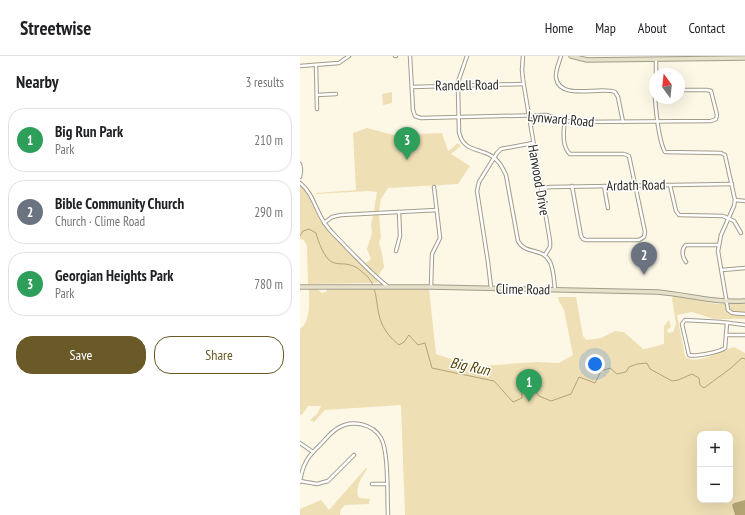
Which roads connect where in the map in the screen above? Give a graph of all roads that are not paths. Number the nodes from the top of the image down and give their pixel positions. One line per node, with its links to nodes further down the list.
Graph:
1 (350, 56): 10 (street)
2 (410, 56): 15 (street)
3 (467, 56): 14 (street)
4 (523, 56): 13 (street, Harwood Drive)
5 (561, 56): 24 (street)
6 (572, 56): 7 (main road)
7 (656, 57): 8 (main road); 12 (street)
8 (735, 57): 9 (main road)
9 (745, 58)
10 (316, 65): 11 (street); 18 (street)
11 (300, 66)
12 (656, 68)
13 (523, 84): 14 (street, Randell Road); 21 (street, Harwood Drive)
14 (458, 86): 15 (street, Randell Road); 22 (street)
15 (412, 87): 22 (street, Lynward Road)
16 (685, 90): 25 (street, Lynward Road)
17 (336, 94): 18 (street)
18 (317, 95): 20 (street)
19 (656, 104): 25 (street)
20 (317, 109)
21 (529, 115): 22 (street, Lynward Road); 23 (street, Lynward Road); 26 (street, Harwood Drive)
22 (458, 117): 27 (street)
23 (565, 121): 24 (street, Lynward Road); 35 (street)
24 (623, 122): 25 (street, Lynward Road)
25 (658, 122): 31 (street)
26 (533, 143): 27 (street); 37 (street, Harwood Drive)
27 (494, 158): 48 (street); 55 (street)
28 (300, 164): 29 (street)
29 (300, 177)
30 (300, 183): 44 (street)
31 (732, 184): 32 (street, Ardath Road); 38 (street)
32 (670, 185): 35 (street, Ardath Road); 43 (street)
33 (572, 186): 34 (street, Ardath Road); 35 (street); 37 (street, Ardath Road)
34 (604, 186): 35 (street, Ardath Road); 40 (street)
35 (635, 186)
36 (434, 187): 41 (street)
37 (541, 188): 48 (street, Harwood Drive)
38 (735, 200): 39 (street); 43 (street)
39 (745, 201)
40 (608, 208)
41 (437, 210): 42 (street); 54 (street)
42 (399, 212): 44 (street); 47 (street)
43 (728, 218): 45 (street); 46 (street)
44 (324, 223): 52 (street)
45 (741, 233)
46 (719, 245): 49 (street); 51 (street)
47 (396, 251)
48 (545, 255): 56 (street)
49 (686, 262)
50 (745, 268): 51 (street)
51 (722, 270): 58 (street)
52 (388, 286): 53 (main road, Clime Road); 54 (main road, Clime Road)
53 (300, 287)
54 (430, 287): 55 (main road, Clime Road)
55 (491, 288): 56 (main road, Clime Road)
56 (555, 290): 58 (main road, Clime Road)
57 (745, 301): 58 (main road, Clime Road)
58 (727, 302): 59 (street)
59 (745, 314)
60 (727, 323): 61 (street); 62 (street); 62 (street)
61 (745, 325)
62 (726, 335): 63 (street)
63 (745, 335)
64 (300, 442): 65 (street)
65 (313, 452): 67 (street); 69 (street)
66 (354, 455): 67 (street)
67 (300, 482)
68 (372, 484): 69 (street)
69 (386, 484): 70 (street)
70 (388, 515)

